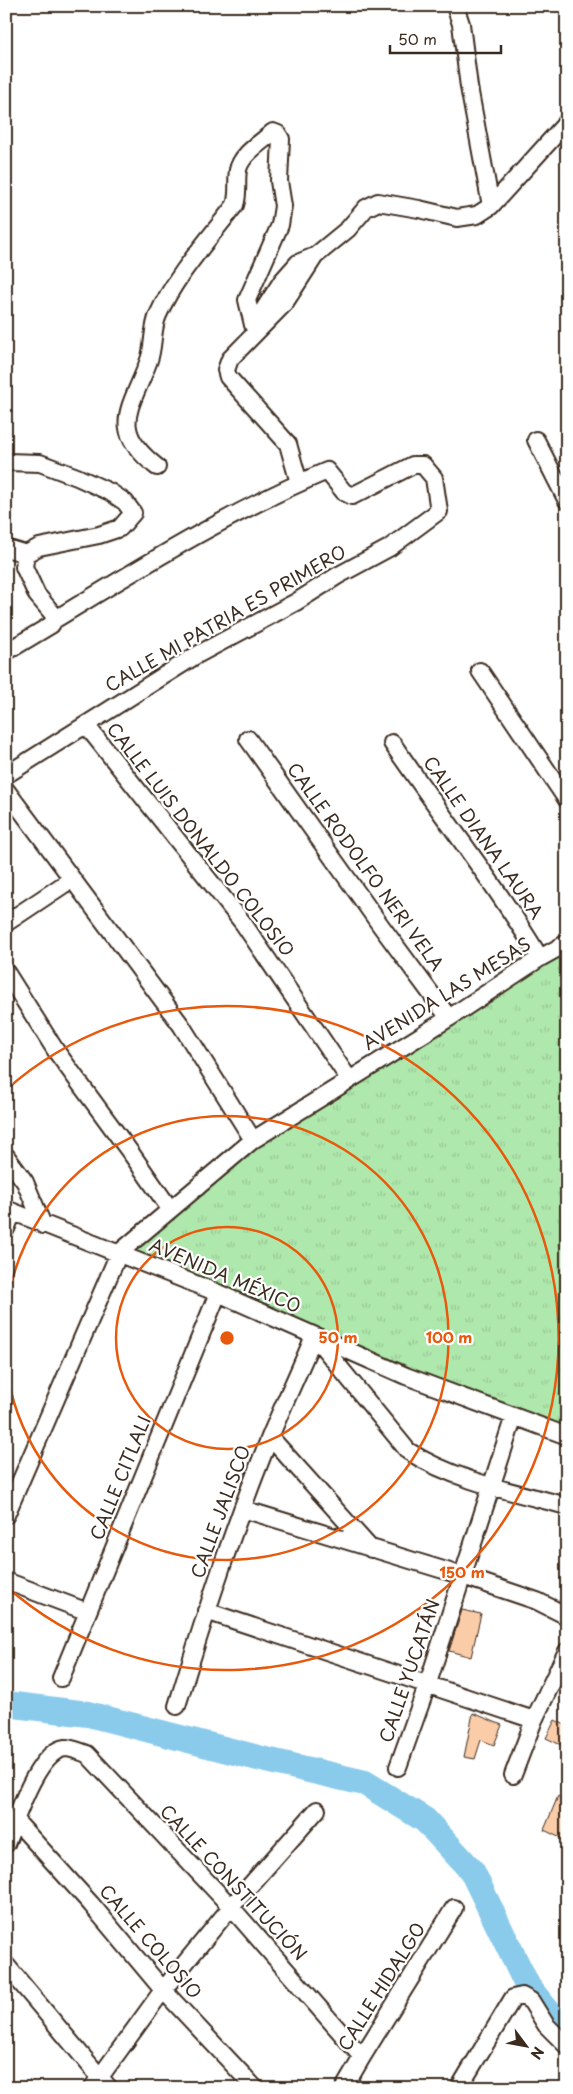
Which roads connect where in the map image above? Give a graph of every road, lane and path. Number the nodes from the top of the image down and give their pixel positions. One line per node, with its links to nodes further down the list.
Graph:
1 (455, 6): 3 (street)
2 (567, 122): 3 (street)
3 (491, 206): 4 (street)
4 (255, 328): 7 (street); 8 (street)
5 (536, 440): 9 (street)
6 (6, 462): 11 (street)
7 (157, 467)
8 (299, 483): 12 (street); 15 (street, CALLE MI PATRIA ES PRIMERO)
9 (567, 500)
10 (6, 548): 11 (street)
11 (26, 554): 12 (street)
12 (54, 620): 13 (street)
13 (6, 652)
14 (480, 671): 20 (street)
15 (86, 726): 18 (street, CALLE MI PATRIA ES PRIMERO); 27 (street, CALLE LUIS DONALDO COLOSIO)
16 (248, 739): 26 (street, CALLE RODOLFO NERI VELA)
17 (392, 743): 24 (street, CALLE DIANA LAURA)
18 (6, 775)
19 (6, 790): 21 (street)
20 (567, 800)
21 (72, 879): 22 (street); 28 (street)
22 (6, 923)
23 (567, 943): 24 (street, AVENIDA LAS MESAS)
24 (540, 958): 26 (street, AVENIDA LAS MESAS)
25 (6, 972): 31 (street)
26 (449, 1018): 27 (street, AVENIDA LAS MESAS)
27 (349, 1079): 28 (street, AVENIDA LAS MESAS)
28 (253, 1140): 31 (street, AVENIDA LAS MESAS)
29 (6, 1156): 32 (street)
30 (10, 1210): 32 (street, AVENIDA MÉXICO); 33 (street)
31 (170, 1210): 34 (street)
32 (44, 1225): 34 (street, AVENIDA MÉXICO)
33 (6, 1229)
34 (119, 1253): 35 (street, AVENIDA MÉXICO); 43 (street)
35 (218, 1293): 36 (street, AVENIDA MÉXICO); 48 (street, CALLE CITLALI)
36 (314, 1336): 37 (street, AVENIDA MÉXICO); 39 (street, CALLE JALISCO); 40 (street)
37 (514, 1416): 38 (street, AVENIDA MÉXICO); 40 (street, CALLE YUCATÁN)
38 (567, 1436)
39 (270, 1437): 42 (street, CALLE JALISCO); 44 (street)
40 (491, 1486): 41 (street); 45 (street, CALLE YUCATÁN)
41 (567, 1506)
42 (243, 1509): 44 (street); 47 (street, CALLE JALISCO)
43 (6, 1516)
44 (372, 1549): 45 (street)
45 (463, 1576): 49 (street); 52 (street, CALLE YUCATÁN)
46 (6, 1581): 48 (street)
47 (206, 1611): 52 (street); 53 (street, CALLE JALISCO)
48 (88, 1612): 51 (street, CALLE CITLALI)
49 (567, 1616)
50 (567, 1651): 54 (street)
51 (61, 1678)
52 (428, 1683): 54 (street); 55 (street, CALLE YUCATÁN)
53 (177, 1706)
54 (534, 1720): 56 (street)
55 (398, 1767)
56 (512, 1775)
57 (317, 1810): 60 (street)
58 (16, 1821): 59 (street); 60 (street, CALLE CONSTITUCIÓN); 63 (street, CALLE COLOSIO)
59 (6, 1844)
60 (231, 1907): 63 (street); 65 (street, CALLE CONSTITUCIÓN)
61 (454, 1908): 65 (street, CALLE HIDALGO)
62 (6, 1965): 66 (street)
63 (163, 1990): 66 (street); 67 (street, CALLE COLOSIO)
64 (567, 2046): 69 (street)
65 (362, 2056): 68 (street, CALLE HIDALGO)
66 (101, 2084)
67 (255, 2088)
68 (344, 2088)
69 (459, 2088)

